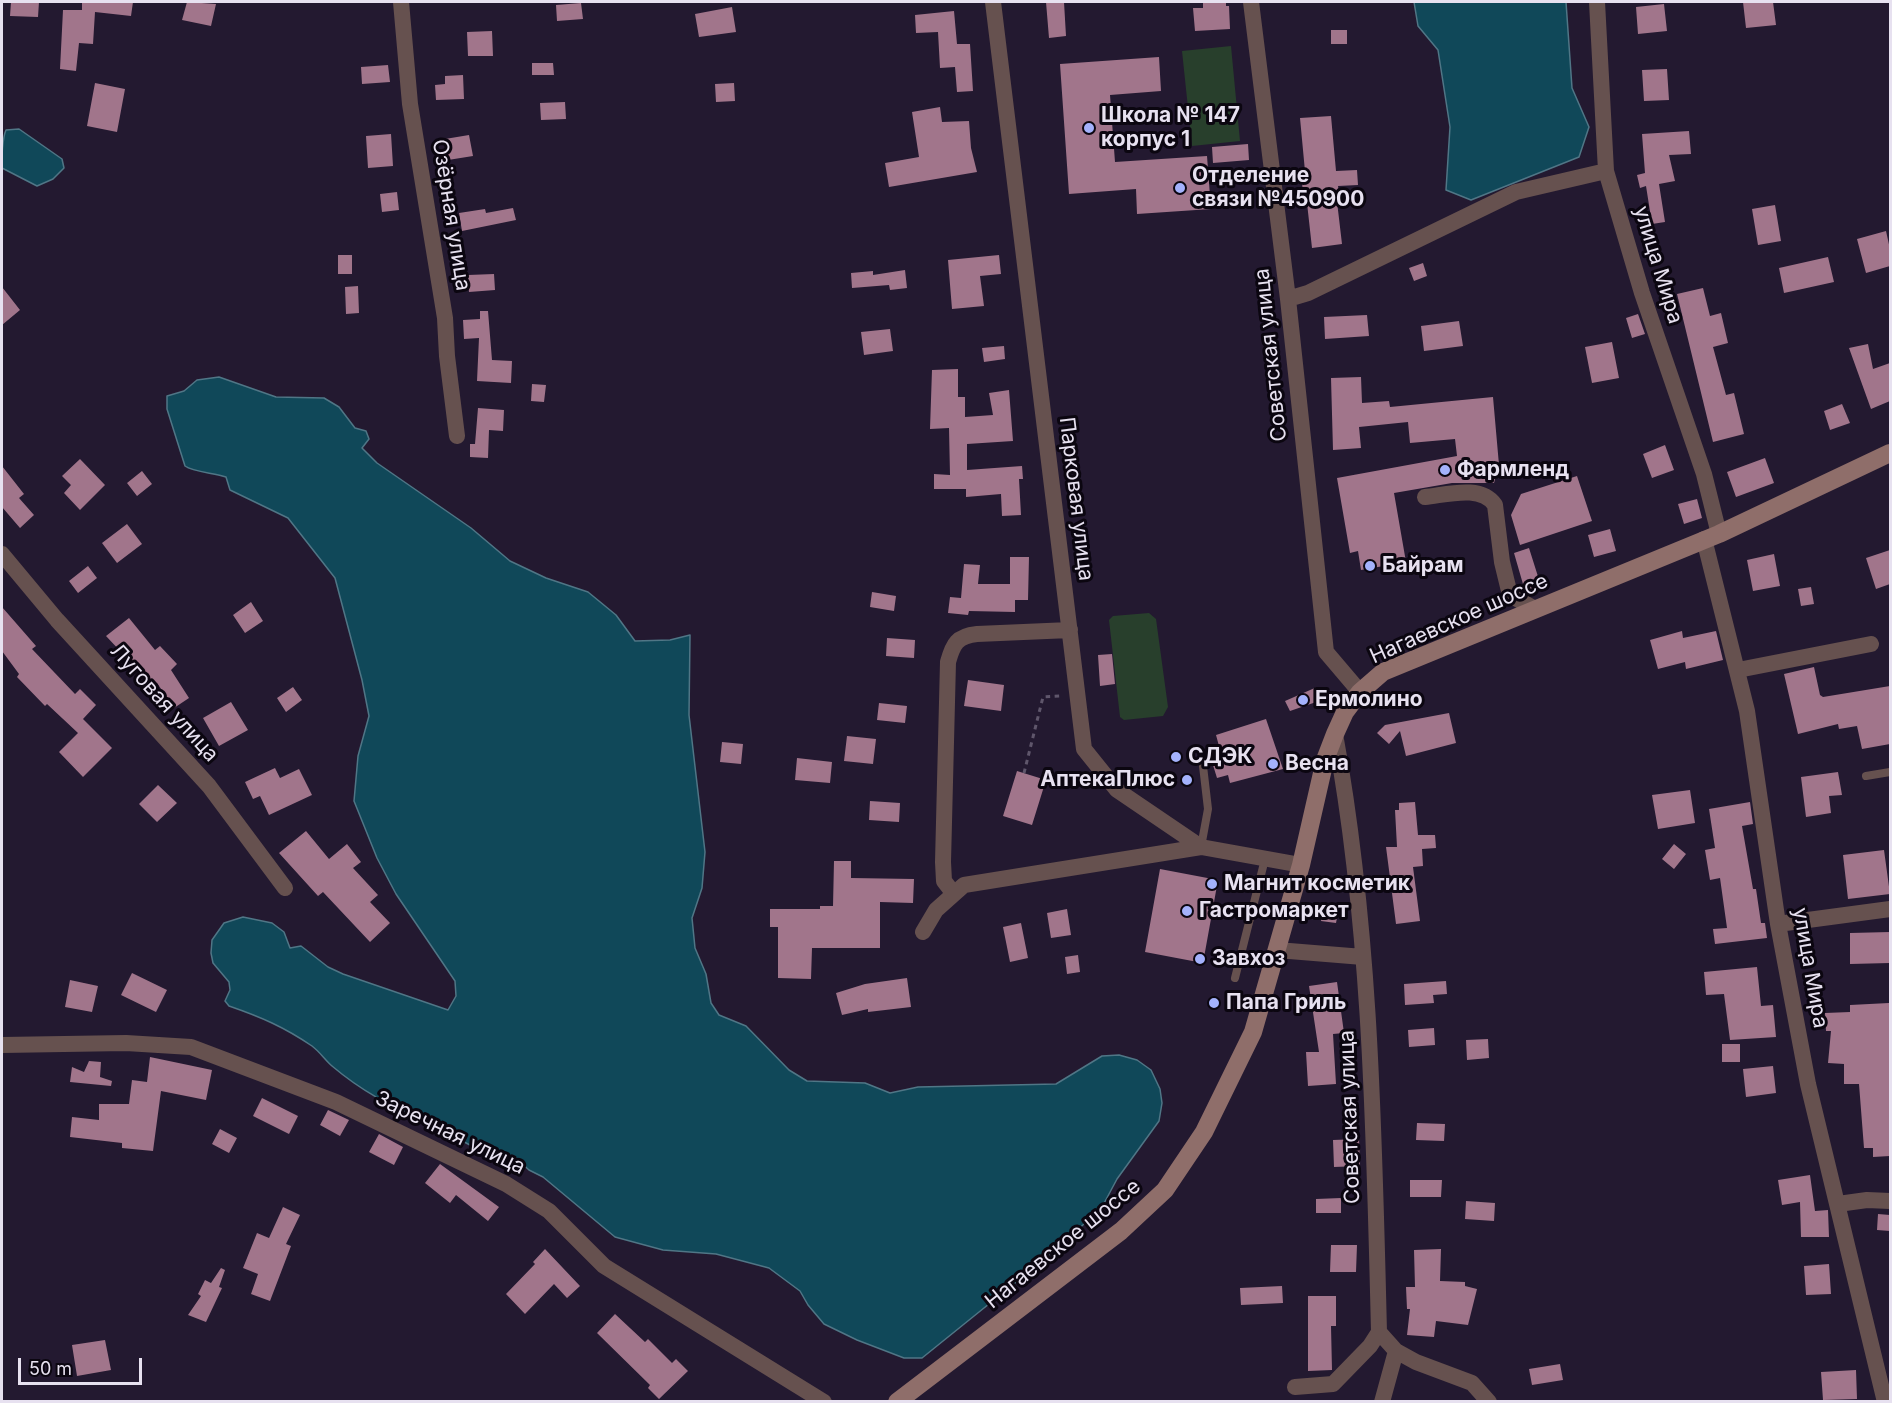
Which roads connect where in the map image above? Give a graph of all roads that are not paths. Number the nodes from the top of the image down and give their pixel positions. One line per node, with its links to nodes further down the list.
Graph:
1 (401, 2): 7 (street, Озёрная улица)
2 (993, 2): 13 (street, Парковая улица)
3 (1251, 2): 6 (street, Советская улица)
4 (1597, 2): 5 (street, улица Мира)
5 (1606, 171): 6 (street); 10 (street, улица Мира)
6 (1288, 299): 16 (street, Советская улица)
7 (457, 436)
8 (1890, 453): 10 (street, Нагаевское шоссе)
9 (1425, 497): 12 (street)
10 (1711, 536): 12 (street, Нагаевское шоссе); 15 (street, улица Мира)
11 (2, 554): 24 (street, Луговая улица)
12 (1535, 609): 16 (street, Нагаевское шоссе)
13 (1070, 630): 21 (street, Парковая улица); 25 (street)
14 (1871, 644): 15 (street)
15 (1738, 670): 27 (street, улица Мира)
16 (1360, 692): 17 (street, Нагаевское шоссе)
17 (1335, 734): 23 (street, Нагаевское шоссе); 30 (street, Советская улица)
18 (1203, 766): 21 (lane)
19 (1890, 772): 20 (lane)
20 (1866, 776)
21 (1201, 847): 22 (street, Парковая улица); 25 (street)
22 (1265, 859): 23 (street, Парковая улица); 31 (lane)
23 (1300, 865): 29 (street, Нагаевское шоссе)
24 (285, 888)
25 (954, 894): 28 (street)
26 (1890, 909): 27 (street)
27 (1778, 924): 34 (street, улица Мира)
28 (923, 932)
29 (1277, 950): 30 (street); 39 (street, Нагаевское шоссе)
30 (1363, 957): 35 (street, Советская улица)
31 (1235, 978)
32 (2, 1045): 38 (street, Заречная улица)
33 (1890, 1202): 34 (street)
34 (1838, 1204): 42 (street, улица Мира)
35 (1379, 1332): 36 (street); 37 (street)
36 (1396, 1351): 40 (street); 41 (street)
37 (1295, 1386)
38 (824, 1401)
39 (897, 1401)
40 (1382, 1401)
41 (1489, 1401)
42 (1885, 1401)

